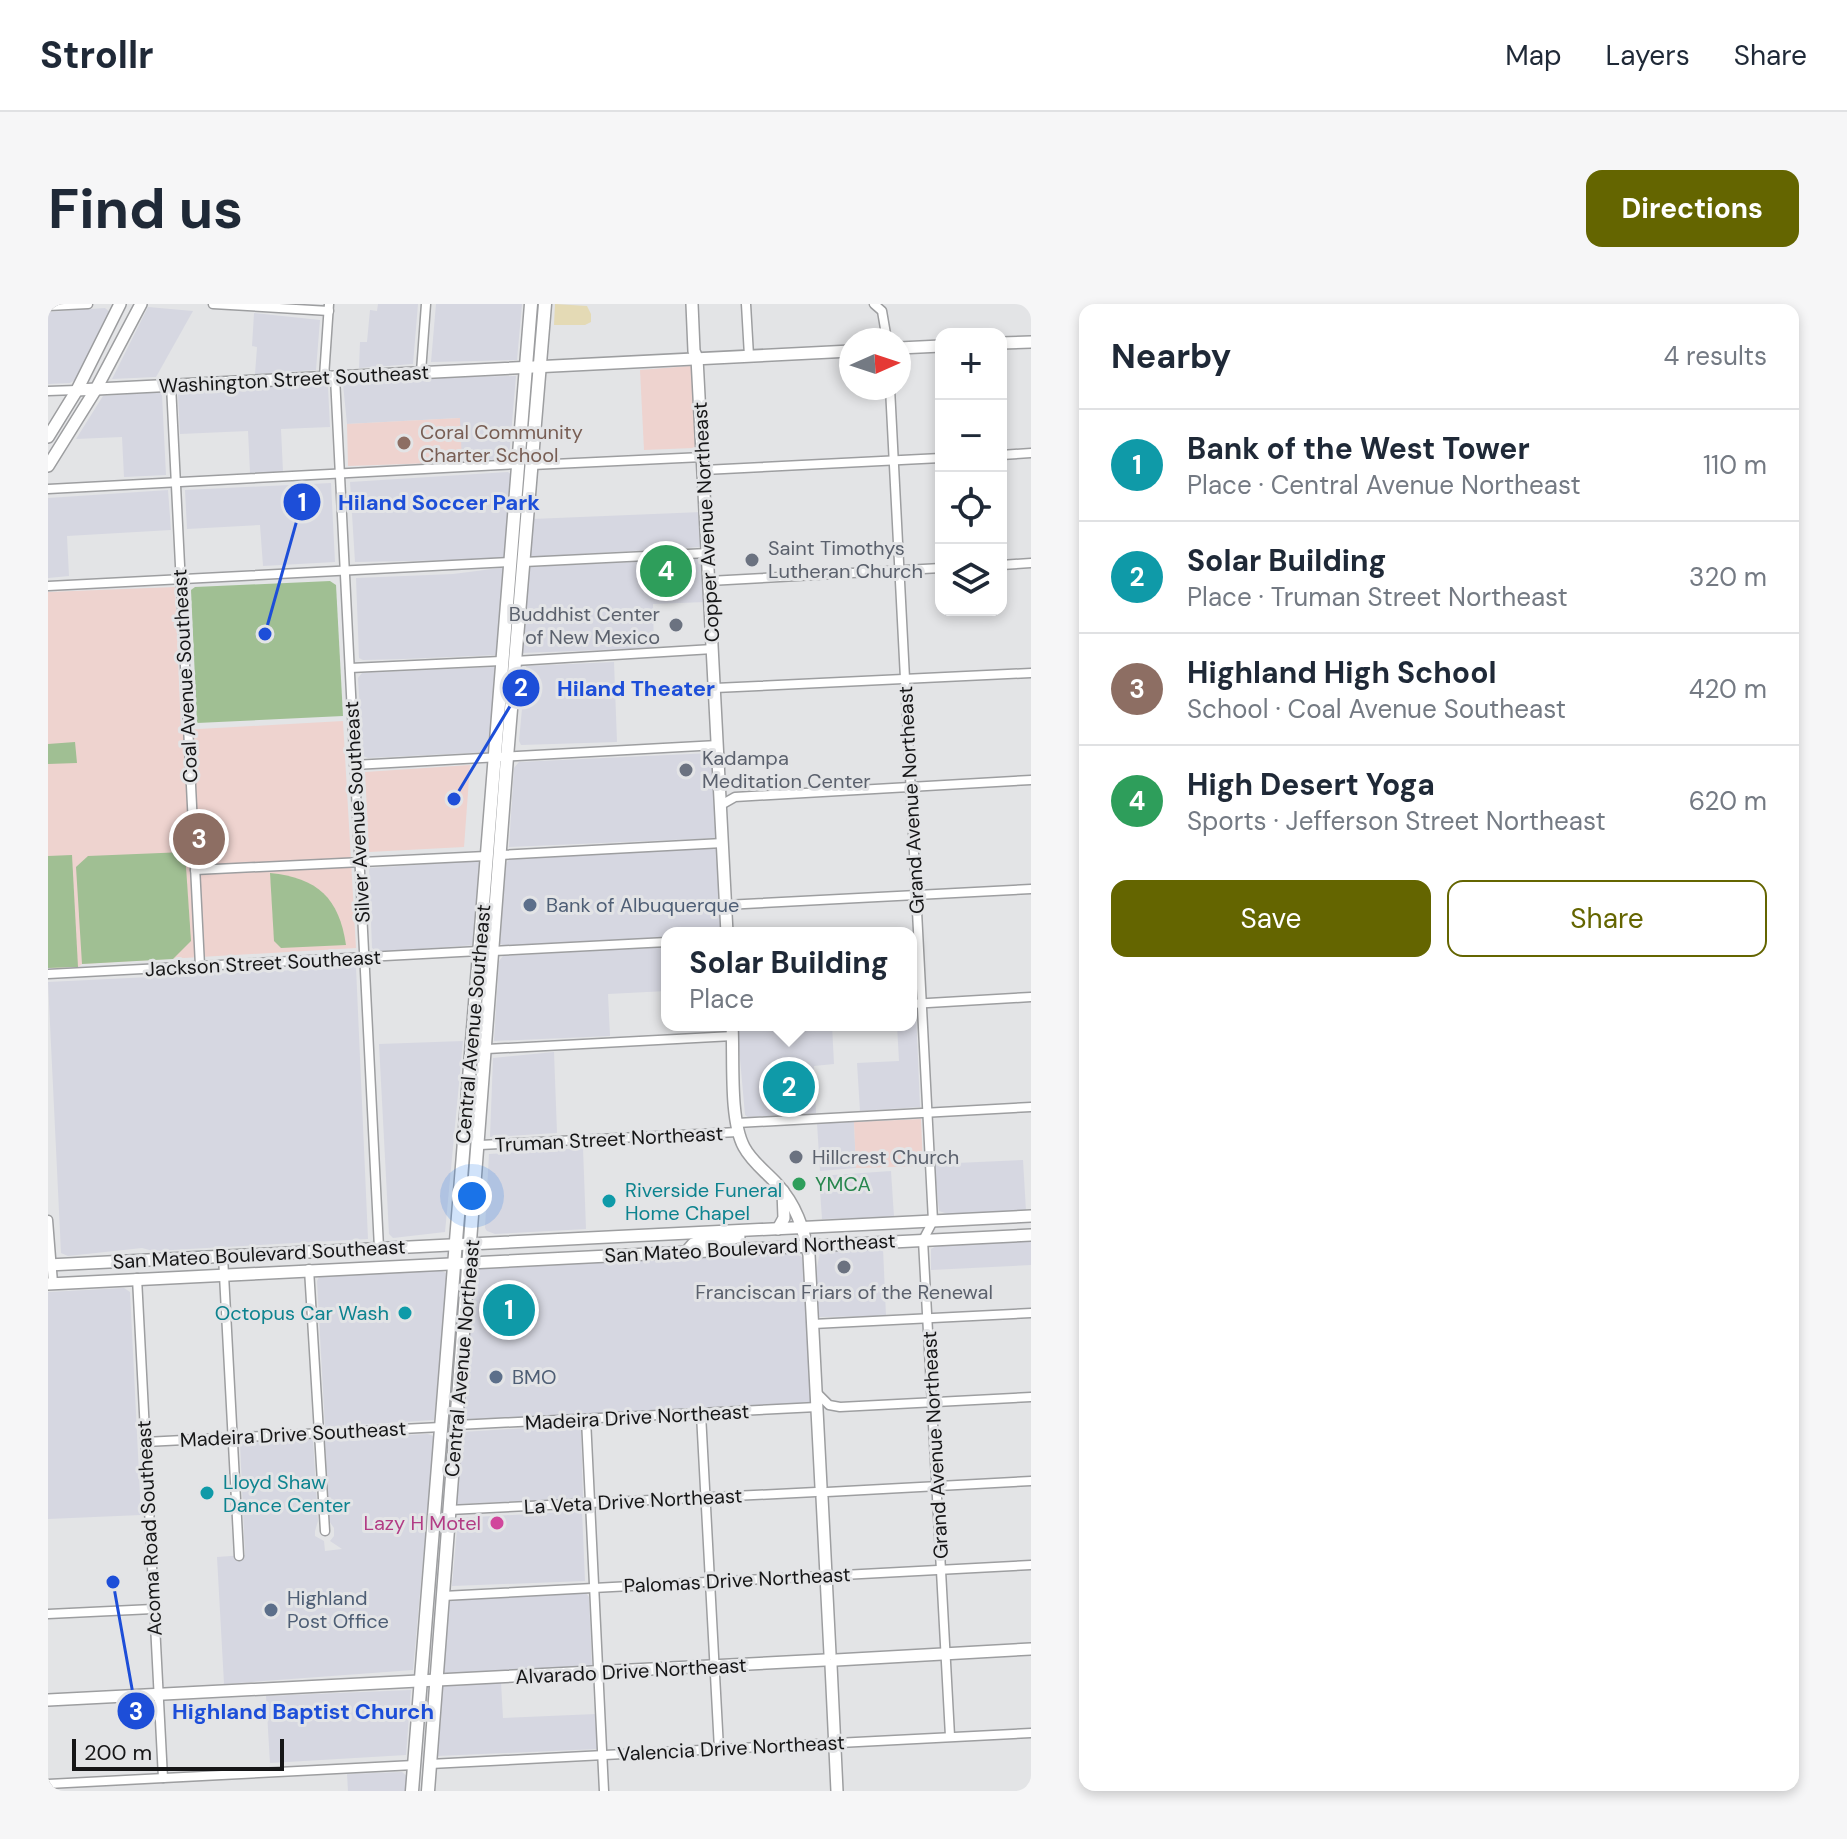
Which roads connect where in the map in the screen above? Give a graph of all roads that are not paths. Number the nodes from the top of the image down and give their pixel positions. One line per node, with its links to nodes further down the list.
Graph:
1 (88, 304): 11 (street)
2 (120, 304): 27 (street)
3 (141, 304): 26 (street)
4 (213, 304): 12 (street)
5 (426, 304): 23 (street)
6 (531, 304): 22 (main road)
7 (545, 304): 21 (main road, Central Avenue Northeast)
8 (692, 304): 20 (street, Copper Avenue Northeast)
9 (746, 304): 19 (street)
10 (874, 304): 13 (street)
11 (48, 306)
12 (329, 307): 24 (street, Silver Avenue Southeast)
13 (885, 328)
14 (1031, 342): 15 (street)
15 (1007, 343)
16 (935, 346): 17 (street)
17 (911, 347)
18 (839, 352): 19 (street, Washington Street Southeast)
19 (749, 356): 20 (street, Washington Street Southeast)
20 (697, 358): 21 (street, Washington Street Southeast); 33 (street, Copper Avenue Northeast)
21 (541, 366): 22 (street, Washington Street Southeast); 36 (main road, Central Avenue Northeast)
22 (526, 367): 23 (street, Washington Street Southeast); 36 (main road)
23 (421, 372): 24 (street, Washington Street Southeast)
24 (330, 377): 25 (street, Washington Street Southeast); 39 (street, Silver Avenue Southeast)
25 (171, 385): 26 (street, Washington Street Southeast); 40 (street, Coal Avenue Southeast)
26 (96, 389): 27 (street, Washington Street Southeast); 37 (street)
27 (77, 390): 28 (street, Washington Street Southeast); 30 (street)
28 (48, 391)
29 (891, 400): 35 (street, Grand Avenue Northeast)
30 (48, 437)
31 (1031, 453): 32 (street)
32 (1007, 455)
33 (703, 457): 36 (street); 38 (street, Copper Avenue Northeast)
34 (935, 458): 35 (street)
35 (894, 460): 38 (street); 48 (street, Grand Avenue Northeast)
36 (525, 465): 39 (street); 43 (main road, Central Avenue Northeast)
37 (48, 466)
38 (704, 470): 42 (street, Copper Avenue Northeast)
39 (340, 475): 40 (street); 47 (street, Silver Avenue Southeast)
40 (175, 482): 41 (street); 49 (street, Coal Avenue Southeast)
41 (48, 489)
42 (708, 553): 43 (street); 50 (street, Copper Avenue Northeast)
43 (517, 562): 47 (street); 53 (main road, Central Avenue Southeast); 54 (main road, Central Avenue Northeast)
44 (1031, 563): 45 (street)
45 (1007, 565)
46 (935, 568): 48 (street)
47 (344, 570): 49 (street); 55 (street, Silver Avenue Southeast)
48 (899, 570): 50 (street); 57 (street, Grand Avenue Northeast)
49 (180, 579): 51 (street); 63 (street, Coal Avenue Southeast)
50 (709, 581): 52 (street, Copper Avenue Northeast)
51 (48, 586)
52 (713, 649): 54 (street); 58 (street, Copper Avenue Northeast)
53 (501, 661): 55 (street); 61 (main road, Central Avenue Southeast)
54 (515, 661): 60 (main road, Central Avenue Northeast)
55 (350, 668): 62 (street, Silver Avenue Southeast)
56 (1031, 673): 57 (street)
57 (905, 681): 58 (street); 67 (street, Grand Avenue Northeast)
58 (715, 688): 59 (street, Copper Avenue Northeast)
59 (718, 745): 60 (street); 66 (street, Copper Avenue Northeast)
60 (507, 757): 61 (street); 71 (main road, Central Avenue Northeast)
61 (493, 758): 62 (street); 72 (main road, Central Avenue Southeast)
62 (354, 765): 73 (street, Silver Avenue Southeast)
63 (191, 774): 64 (street); 74 (street, Coal Avenue Southeast)
64 (203, 774)
65 (1031, 780): 67 (street)
66 (720, 786): 68 (street); 69 (street, Copper Avenue Northeast)
67 (910, 786): 68 (street); 76 (street, Grand Avenue Northeast)
68 (735, 797): 69 (street)
69 (721, 805): 70 (street, Copper Avenue Northeast)
70 (723, 843): 71 (street); 77 (street, Copper Avenue Northeast)
71 (500, 855): 81 (main road, Central Avenue Northeast)
72 (486, 856): 73 (street); 80 (main road, Central Avenue Southeast)
73 (359, 861): 74 (street); 82 (street, Silver Avenue Southeast)
74 (195, 870): 83 (street, Coal Avenue Southeast)
75 (1031, 889): 76 (street)
76 (916, 895): 77 (street); 87 (street, Grand Avenue Northeast)
77 (725, 905): 78 (street, Copper Avenue Northeast)
78 (727, 927)
79 (661, 942): 81 (street)
80 (479, 951): 82 (street, Jackson Street Southeast); 105 (main road, Central Avenue Southeast)
81 (493, 951): 90 (main road, Central Avenue Northeast)
82 (365, 959): 83 (street, Jackson Street Southeast); 107 (street, Silver Avenue Southeast)
83 (200, 966): 84 (street, Jackson Street Southeast)
84 (48, 974)
85 (1031, 997): 87 (street)
86 (917, 1003): 87 (street)
87 (921, 1003): 92 (street, Grand Avenue Northeast)
88 (719, 1031): 90 (street)
89 (732, 1031): 93 (street)
90 (487, 1049): 94 (main road, Central Avenue Northeast)
91 (1031, 1107): 92 (street, Truman Street Northeast)
92 (927, 1112): 93 (street, Truman Street Northeast); 98 (street, Grand Avenue Northeast)
93 (738, 1127): 94 (street, Truman Street Northeast); 95 (street)
94 (480, 1145): 104 (main road, Central Avenue Northeast)
95 (783, 1191): 99 (street); 100 (street)
96 (1031, 1216): 98 (street, San Mateo Boulevard Northeast)
97 (48, 1220): 112 (street)
98 (933, 1221): 99 (street, San Mateo Boulevard Northeast); 103 (street)
99 (803, 1228): 100 (street, San Mateo Boulevard Northeast); 106 (street)
100 (778, 1229): 101 (street, San Mateo Boulevard Northeast)
101 (753, 1230): 104 (street, San Mateo Boulevard Northeast); 108 (street)
102 (1031, 1235): 103 (street, San Mateo Boulevard Northeast)
103 (923, 1240): 106 (street, San Mateo Boulevard Northeast); 118 (street, Grand Avenue Northeast)
104 (471, 1243): 105 (street, San Mateo Boulevard Southeast); 110 (main road, Central Avenue Northeast)
105 (455, 1244): 107 (street, San Mateo Boulevard Southeast); 111 (main road, Central Avenue Southeast)
106 (807, 1246): 108 (street, San Mateo Boulevard Northeast); 119 (street)
107 (379, 1248): 109 (street, San Mateo Boulevard Southeast)
108 (687, 1251): 110 (street, San Mateo Boulevard Northeast)
109 (223, 1256): 112 (street, San Mateo Boulevard Southeast); 114 (street)
110 (470, 1262): 111 (street, San Mateo Boulevard Southeast); 126 (main road, Central Avenue Northeast)
111 (453, 1263): 113 (street, San Mateo Boulevard Southeast); 127 (main road, Central Avenue Southeast)
112 (49, 1265): 116 (street)
113 (309, 1269): 114 (street, San Mateo Boulevard Southeast); 128 (street)
114 (224, 1274): 115 (street, San Mateo Boulevard Southeast); 129 (street)
115 (137, 1278): 116 (street, San Mateo Boulevard Southeast); 130 (street, Acoma Road Southeast)
116 (51, 1284)
117 (1031, 1313): 118 (street)
118 (928, 1318): 119 (street); 122 (street, Grand Avenue Northeast)
119 (813, 1324): 120 (street)
120 (816, 1392): 122 (street); 123 (street)
121 (1031, 1397): 122 (street)
122 (932, 1402): 132 (street, Grand Avenue Northeast)
123 (817, 1407): 124 (street, Madeira Drive Northeast); 133 (street)
124 (701, 1414): 125 (street, Madeira Drive Northeast); 134 (street)
125 (586, 1419): 126 (street, Madeira Drive Northeast); 135 (street)
126 (457, 1425): 136 (main road, Central Avenue Northeast)
127 (441, 1427): 128 (street, Madeira Drive Southeast); 152 (main road, Central Avenue Southeast)
128 (319, 1434): 129 (street, Madeira Drive Southeast); 137 (street)
129 (232, 1438): 130 (street, Madeira Drive Southeast); 138 (street)
130 (145, 1442): 145 (street, Acoma Road Southeast)
131 (1031, 1481): 132 (street, La Veta Drive Northeast)
132 (937, 1486): 133 (street, La Veta Drive Northeast); 140 (street, Grand Avenue Northeast)
133 (821, 1492): 134 (street, La Veta Drive Northeast); 141 (street)
134 (706, 1498): 135 (street, La Veta Drive Northeast); 142 (street)
135 (589, 1504): 136 (street, La Veta Drive Northeast); 143 (street)
136 (449, 1510): 144 (main road, Central Avenue Northeast)
137 (325, 1531)
138 (239, 1556)
139 (1031, 1565): 140 (street, Palomas Drive Northeast)
140 (941, 1569): 141 (street, Palomas Drive Northeast); 148 (street, Grand Avenue Northeast)
141 (826, 1576): 142 (street, Palomas Drive Northeast); 149 (street)
142 (710, 1581): 143 (street, Palomas Drive Northeast); 150 (street)
143 (594, 1588): 144 (street, Palomas Drive Northeast); 151 (street)
144 (443, 1596): 153 (main road, Central Avenue Northeast)
145 (153, 1609): 146 (street); 154 (street, Acoma Road Southeast)
146 (48, 1614)
147 (1031, 1649): 148 (street, Alvarado Drive Northeast)
148 (946, 1653): 149 (street, Alvarado Drive Northeast); 157 (street, Grand Avenue Northeast)
149 (830, 1660): 150 (street, Alvarado Drive Northeast); 158 (street)
150 (714, 1666): 151 (street, Alvarado Drive Northeast); 159 (street)
151 (598, 1673): 153 (street, Alvarado Drive Northeast); 160 (street)
152 (421, 1680): 153 (street, Alvarado Drive Northeast); 154 (street, Alvarado Drive Northeast); 162 (main road, Central Avenue Southeast)
153 (437, 1681): 161 (main road, Central Avenue Northeast)
154 (158, 1694): 155 (street, Alvarado Drive Northeast); 163 (street, Acoma Road Southeast)
155 (48, 1700)
156 (1031, 1733): 157 (street, Valencia Drive Northeast)
157 (950, 1736): 158 (street, Valencia Drive Northeast)
158 (835, 1743): 159 (street, Valencia Drive Northeast); 168 (street)
159 (719, 1749): 160 (street, Valencia Drive Northeast)
160 (602, 1755): 161 (street, Valencia Drive Northeast); 167 (street)
161 (430, 1764): 166 (main road, Central Avenue Northeast)
162 (414, 1765): 163 (street); 165 (main road, Central Avenue Southeast)
163 (163, 1778): 164 (street)
164 (48, 1784)
165 (412, 1791)
166 (428, 1791)
167 (604, 1791)
168 (837, 1791)

